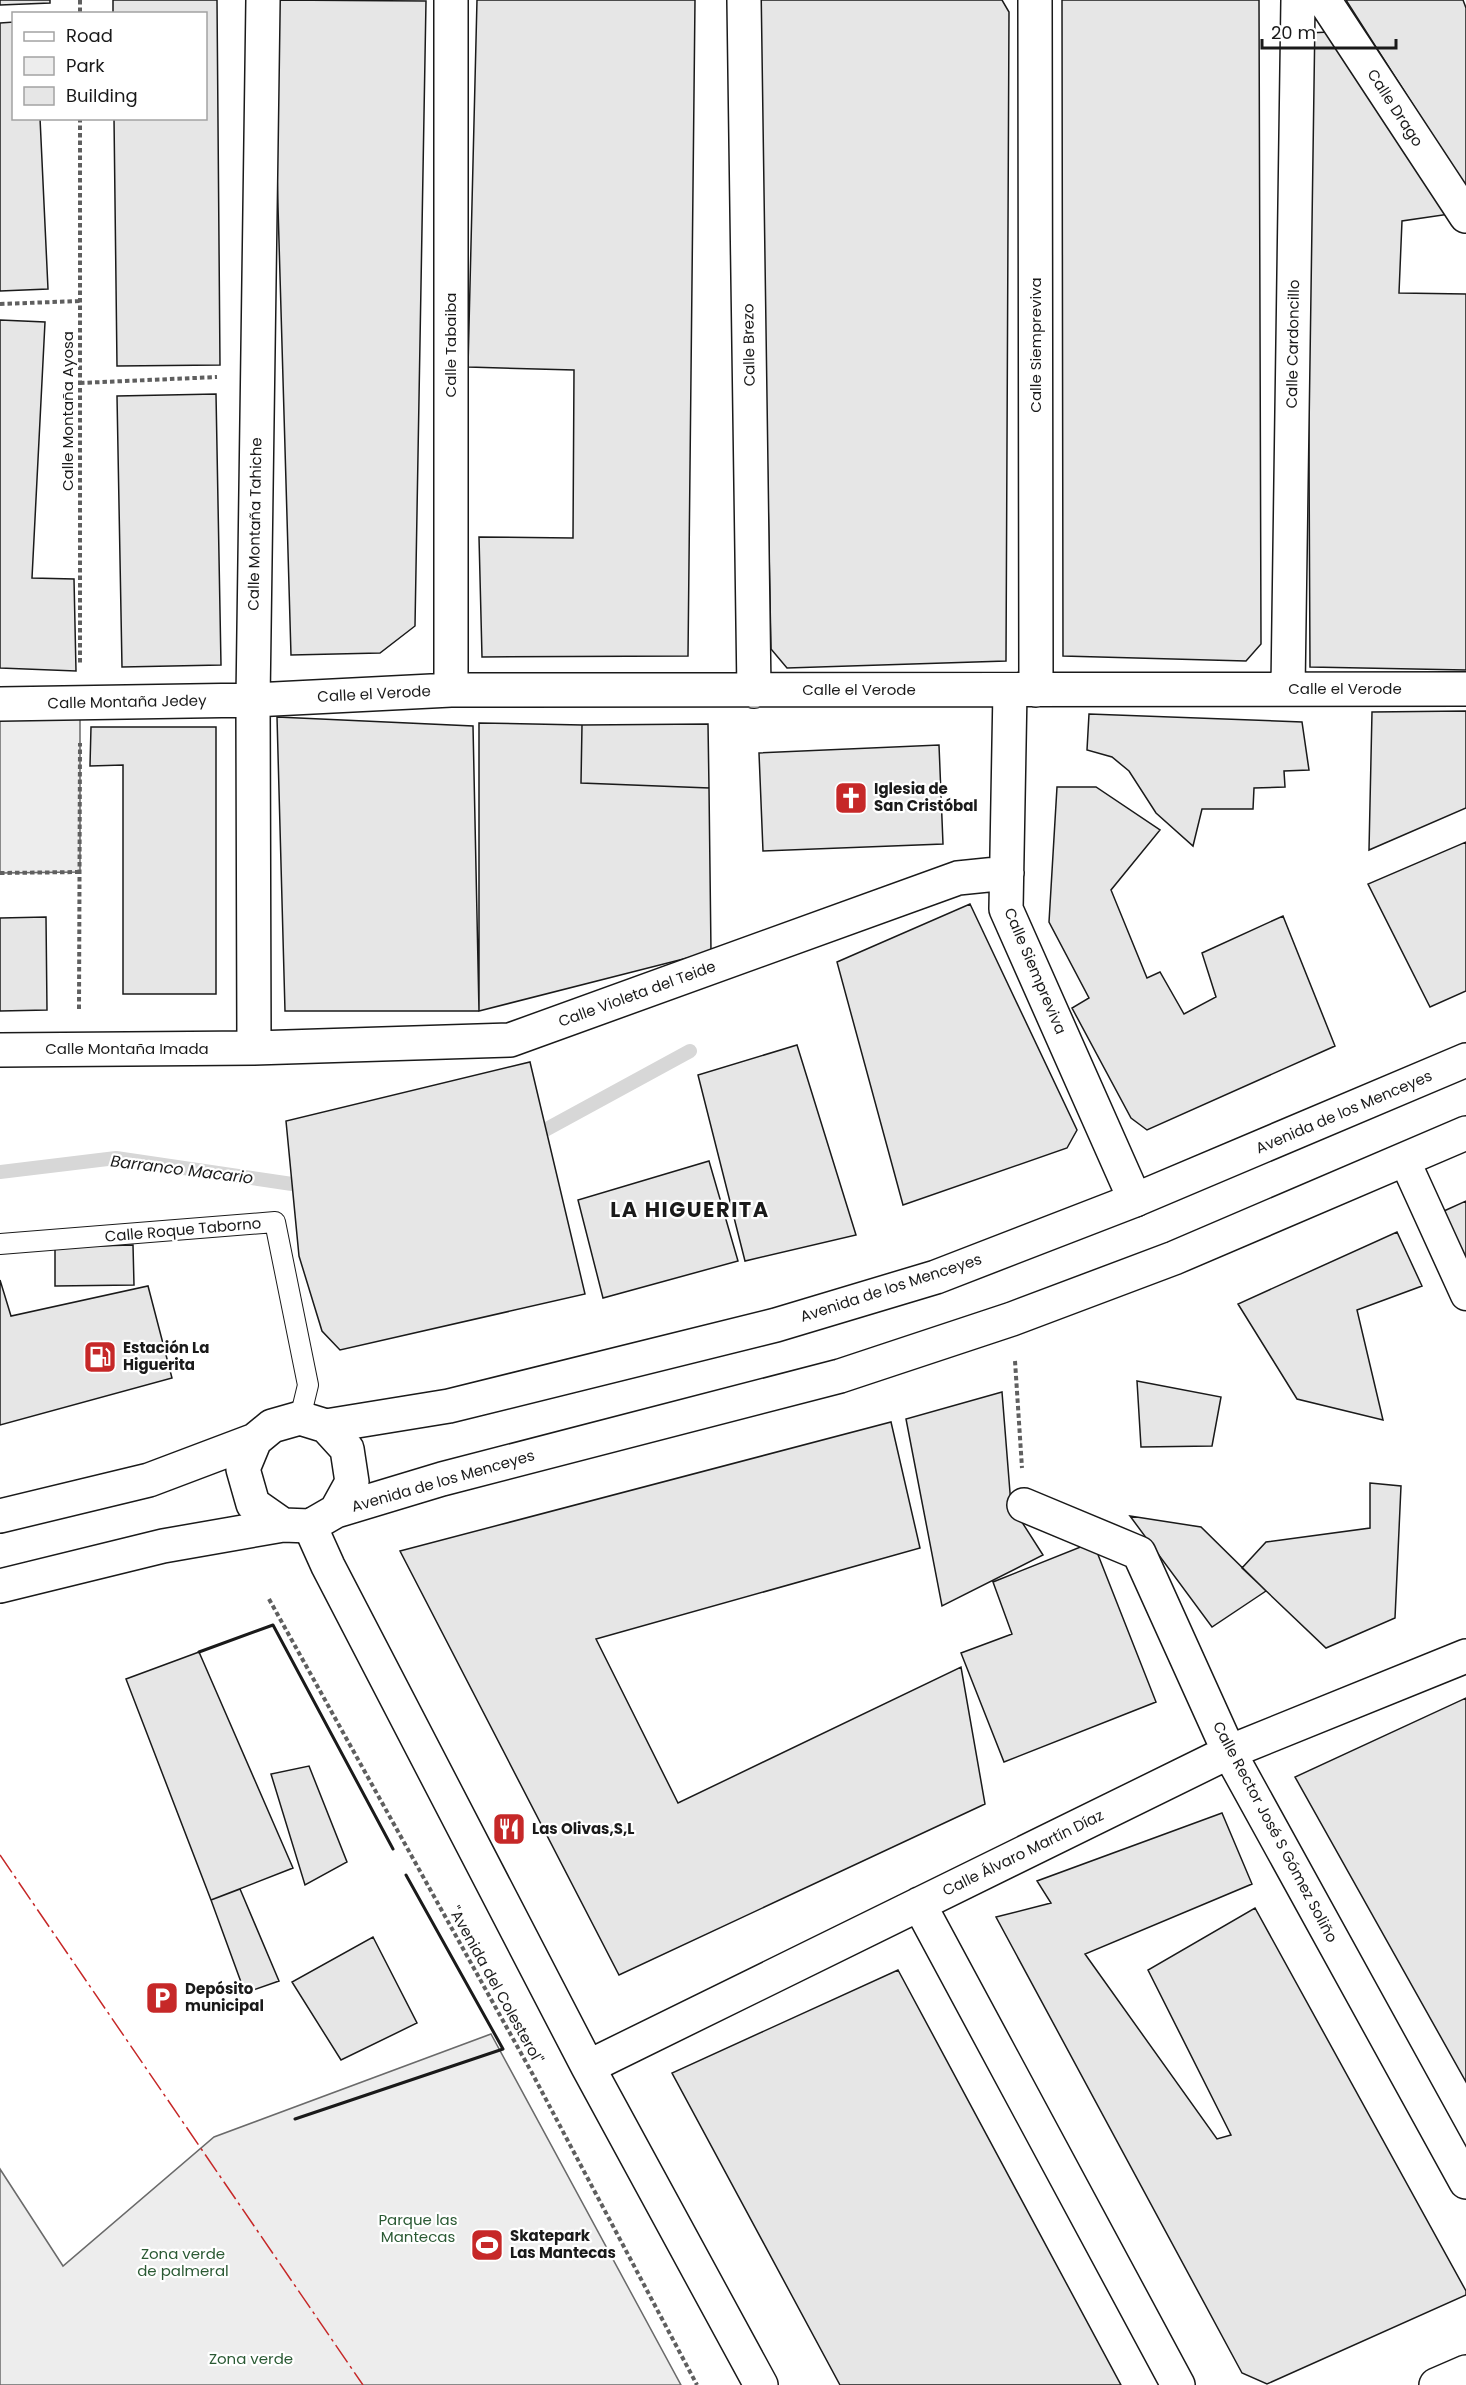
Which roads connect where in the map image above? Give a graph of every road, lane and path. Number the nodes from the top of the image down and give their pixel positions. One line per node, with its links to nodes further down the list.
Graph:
1 (262, 0): 11 (street, Calle Montaña Tahiche)
2 (451, 0): 15 (street, Calle Tabaiba)
3 (744, 0): 16 (street, Calle Brezo)
4 (1035, 0): 17 (street, Calle Siempreviva)
5 (1299, 0): 13 (street, Calle Cardoncillo)
6 (1324, 0): 8 (street, Calle Drago)
7 (80, 120): 9 (path, Calle Montaña Ayosa)
8 (1466, 216)
9 (80, 301): 10 (path); 12 (path, Calle Montaña Ayosa)
10 (0, 304)
11 (257, 375): 12 (path); 18 (street, Calle Montaña Tahiche)
12 (80, 383): 20 (path, Calle Montaña Ayosa)
13 (1288, 688): 14 (street, Calle el Verode); 17 (street, Calle el Verode)
14 (1466, 689)
15 (451, 690): 16 (street, Calle el Verode); 18 (street, Calle el Verode)
16 (754, 690): 17 (street, Calle el Verode)
17 (1023, 690): 23 (street, Calle Siempreviva)
18 (253, 700): 20 (street, Calle Montaña Jedey); 24 (street, Calle Montaña Tahiche)
19 (0, 704): 20 (street, Calle Montaña Jedey)
20 (81, 704): 21 (path, Calle Montaña Ayosa)
21 (80, 872): 22 (path); 26 (path, Calle Montaña Ayosa)
22 (0, 873)
23 (1007, 873): 24 (street, Calle Violeta del Teide); 30 (street, Calle Siempreviva)
24 (254, 1048): 26 (street, Calle Montaña Imada)
25 (0, 1050): 26 (street, Calle Montaña Imada)
26 (78, 1050)
27 (1466, 1060): 30 (street, Avenida de los Menceyes)
28 (1466, 1133): 29 (street, Avenida de los Menceyes)
29 (1404, 1159): 32 (street); 33 (street, Avenida de los Menceyes)
30 (1135, 1200): 34 (street, Avenida de los Menceyes)
31 (0, 1244): 34 (lane, Calle Roque Taborno)
32 (1466, 1295)
33 (1012, 1319): 36 (path); 38 (street, Avenida de los Menceyes)
34 (313, 1422): 35 (street); 38 (street)
35 (255, 1440): 37 (street); 38 (street)
36 (1024, 1505): 42 (street, Calle Rector José S Gómez Soliño)
37 (0, 1516)
38 (310, 1521): 39 (street, Avenida de los Menceyes); 44 (street)
39 (0, 1586)
40 (268, 1599): 47 (path, "Avenida del Colesterol")
41 (1466, 1656): 42 (street, Calle Álvaro Martín Díaz)
42 (1229, 1752): 43 (street, Calle Álvaro Martín Díaz); 45 (street, Calle Rector José S Gómez Soliño)
43 (919, 1904): 44 (street, Calle Álvaro Martín Díaz); 49 (street)
44 (588, 2067): 48 (street)
45 (1466, 2182)
46 (1466, 2372): 50 (street)
47 (697, 2385)
48 (761, 2385)
49 (1178, 2385)
50 (1436, 2385)

